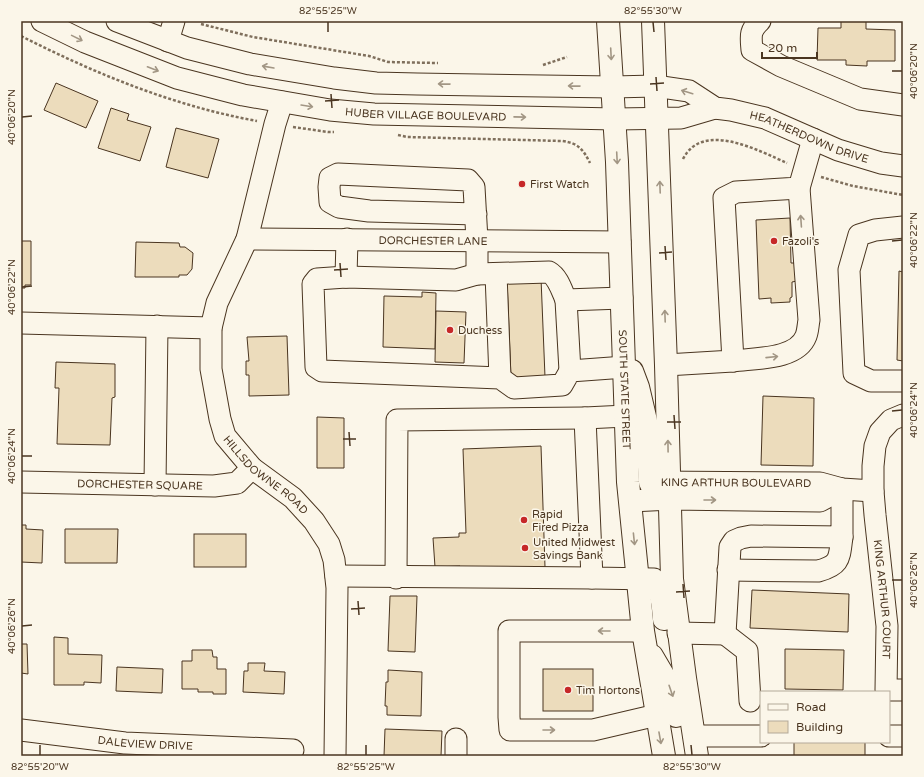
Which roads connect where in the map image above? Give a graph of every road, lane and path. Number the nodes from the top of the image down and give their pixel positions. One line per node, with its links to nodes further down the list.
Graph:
1 (42, 21): 14 (street, HUBER VILLAGE BOULEVARD, one-way to 14)
2 (117, 21): 8 (street)
3 (174, 21): 8 (street)
4 (608, 21): 13 (main road, SOUTH STATE STREET, one-way to 13)
5 (653, 21): 12 (main road, SOUTH STATE STREET)
6 (201, 24): 10 (path)
7 (755, 28): 15 (street)
8 (168, 41): 13 (street, one-way to 8)
9 (567, 57): 11 (path)
10 (443, 63)
11 (537, 65)
12 (655, 86): 13 (street); 16 (street, HEATHERDOWN DRIVE, one-way to 12); 17 (main road, SOUTH STATE STREET)
13 (613, 87): 18 (main road, SOUTH STATE STREET)
14 (282, 102): 18 (street, HUBER VILLAGE BOULEVARD, one-way to 18); 24 (street, HILLSDOWNE ROAD)
15 (903, 105)
16 (715, 108): 17 (street, HEATHERDOWN DRIVE); 19 (street, HEATHERDOWN DRIVE)
17 (656, 118): 18 (street, HUBER VILLAGE BOULEVARD); 37 (main road, SOUTH STATE STREET, one-way to 17)
18 (615, 119): 27 (main road, SOUTH STATE STREET, one-way to 27)
19 (813, 139): 20 (street, HEATHERDOWN DRIVE); 21 (street)
20 (903, 166)
21 (799, 188): 36 (street, one-way to 21); 36 (street)
22 (476, 214): 22 (street); 26 (street)
23 (903, 226): 40 (street)
24 (247, 239): 25 (street, DORCHESTER LANE); 34 (street, HILLSDOWNE ROAD)
25 (347, 239): 26 (street, DORCHESTER LANE); 29 (street)
26 (477, 240): 27 (street, DORCHESTER LANE); 28 (street)
27 (620, 242): 30 (main road, SOUTH STATE STREET)
28 (486, 274): 29 (street); 31 (street); 39 (street)
29 (346, 278): 39 (street)
30 (622, 298): 31 (street); 35 (main road, SOUTH STATE STREET)
31 (566, 300): 38 (street)
32 (21, 323): 33 (street)
33 (157, 326): 34 (street); 46 (street)
34 (211, 328): 44 (street, HILLSDOWNE ROAD)
35 (624, 356): 38 (street); 42 (main road, SOUTH STATE STREET); 47 (main road)
36 (733, 361): 37 (street)
37 (666, 365): 47 (main road, SOUTH STATE STREET, one-way to 37)
38 (570, 370): 39 (street)
39 (500, 378)
40 (903, 381)
41 (903, 415): 49 (street)
42 (626, 416): 43 (street); 47 (main road, SOUTH STATE STREET)
43 (585, 418): 53 (street); 54 (street)
44 (252, 468): 46 (street, DORCHESTER SQUARE); 52 (street, HILLSDOWNE ROAD)
45 (21, 482): 46 (street, DORCHESTER SQUARE)
46 (155, 485)
47 (650, 489): 48 (street, KING ARTHUR BOULEVARD); 55 (main road, SOUTH STATE STREET, one-way to 55); 56 (main road, SOUTH STATE STREET)
48 (842, 490): 49 (street, KING ARTHUR BOULEVARD); 50 (street)
49 (873, 491): 61 (street, KING ARTHUR COURT)
50 (842, 537): 51 (street); 51 (street)
51 (728, 570): 58 (street)
52 (336, 576): 53 (street); 70 (street, HILLSDOWNE ROAD)
53 (396, 578): 54 (street)
54 (592, 578): 55 (street)
55 (639, 579): 56 (street); 59 (main road, SOUTH STATE STREET); 60 (main road)
56 (672, 579): 57 (main road, SOUTH STATE STREET)
57 (678, 633): 58 (street); 60 (main road, SOUTH STATE STREET)
58 (725, 634): 62 (street)
59 (644, 638): 63 (main road, SOUTH STATE STREET); 63 (street, one-way to 63); 72 (main road, one-way to 72)
60 (684, 678): 68 (main road, SOUTH STATE STREET)
61 (903, 690)
62 (750, 701)
63 (657, 714): 71 (main road, SOUTH STATE STREET, one-way to 71)
64 (21, 730): 69 (street, DALEVIEW DRIVE)
65 (760, 736): 68 (street)
66 (890, 736): 67 (street)
67 (903, 736)
68 (696, 746)
69 (293, 750)
70 (335, 756)
71 (664, 756)
72 (683, 756)

